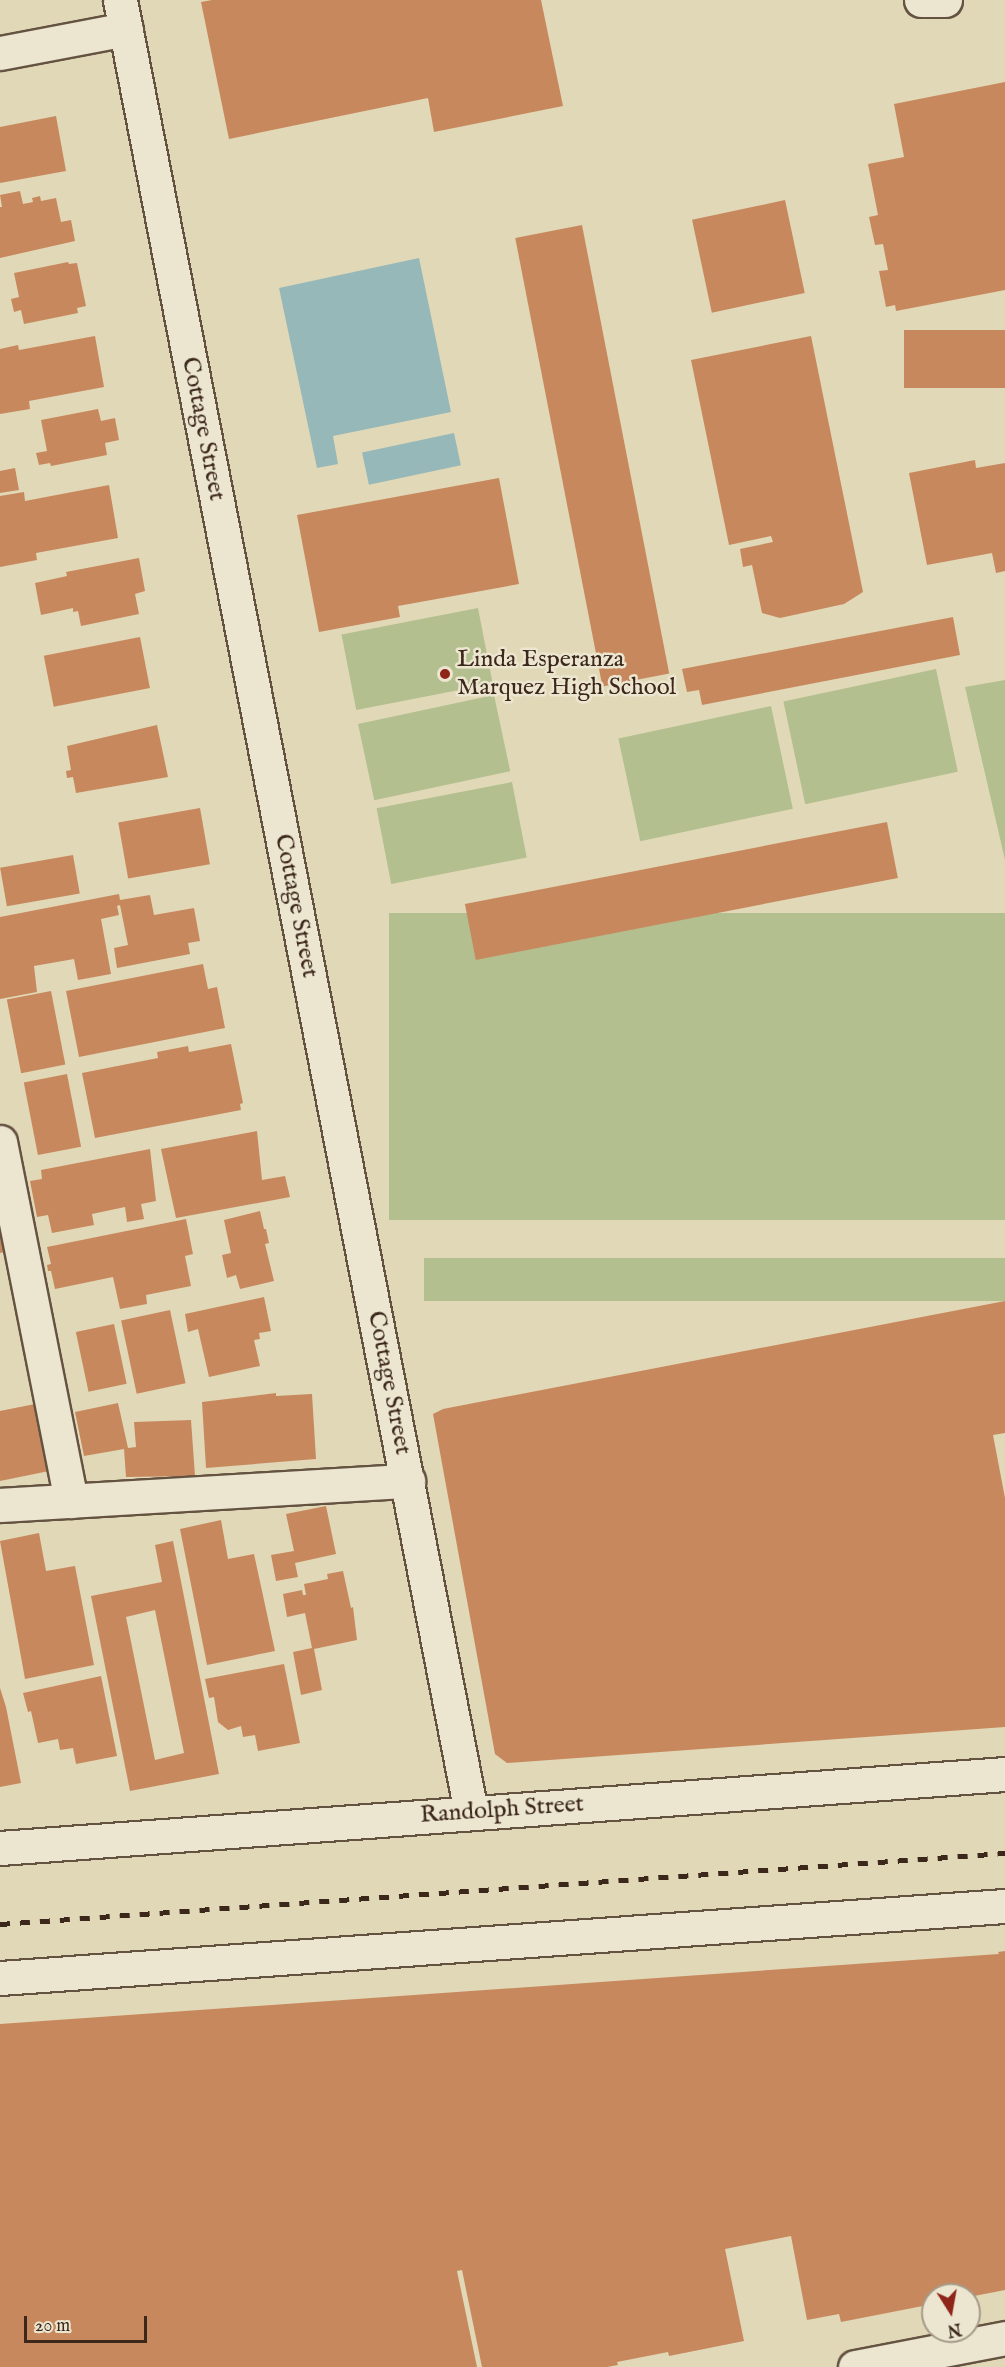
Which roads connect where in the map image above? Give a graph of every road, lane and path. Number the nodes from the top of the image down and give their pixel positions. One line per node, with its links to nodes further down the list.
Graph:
1 (921, 0): 2 (street)
2 (945, 0)
3 (123, 15): 4 (street); 6 (street, Cottage Street)
4 (0, 53)
5 (0, 1142): 7 (street)
6 (408, 1481): 7 (street); 10 (street, Cottage Street)
7 (71, 1501): 8 (street)
8 (0, 1505)
9 (1005, 1774): 10 (street, Randolph Street)
10 (471, 1812): 11 (street, Randolph Street)
11 (0, 1848)
12 (1005, 1906): 13 (street)
13 (0, 1978)
14 (1005, 2338): 15 (street)
15 (855, 2367)

